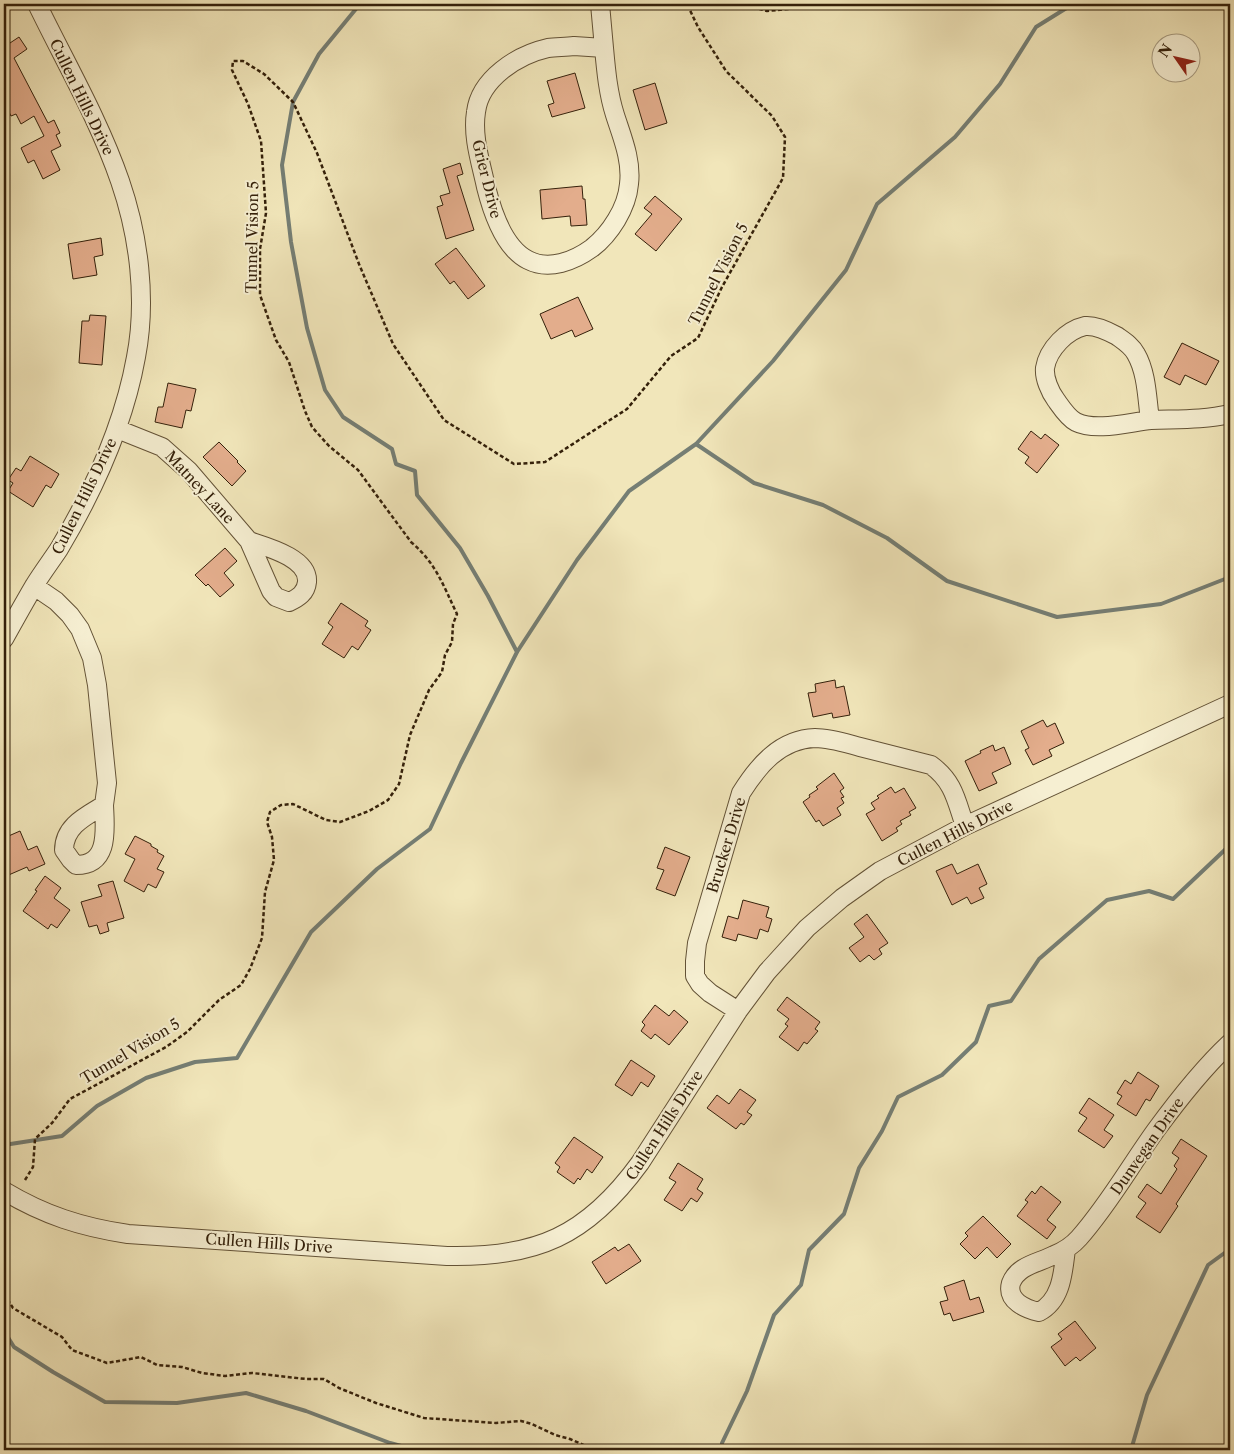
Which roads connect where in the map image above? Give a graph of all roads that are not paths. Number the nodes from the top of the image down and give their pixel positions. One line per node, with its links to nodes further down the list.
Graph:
1 (37, 4): 6 (street, Cullen Hills Drive)
2 (600, 4): 3 (street, Grier Drive)
3 (604, 48): 3 (street, Grier Drive)
4 (1230, 414): 5 (street)
5 (1150, 420): 5 (street)
6 (117, 429): 7 (street, Matney Lane); 8 (street, Cullen Hills Drive)
7 (250, 541)
8 (34, 586): 9 (street, Cullen Hills Drive); 11 (street)
9 (4, 638)
10 (1230, 704): 12 (street, Cullen Hills Drive)
11 (104, 805)
12 (965, 826): 13 (street, Cullen Hills Drive); 13 (street, Brucker Drive)
13 (738, 1012): 15 (street, Cullen Hills Drive)
14 (1230, 1043): 16 (street, Dunvegan Drive)
15 (4, 1191)
16 (1066, 1249)

